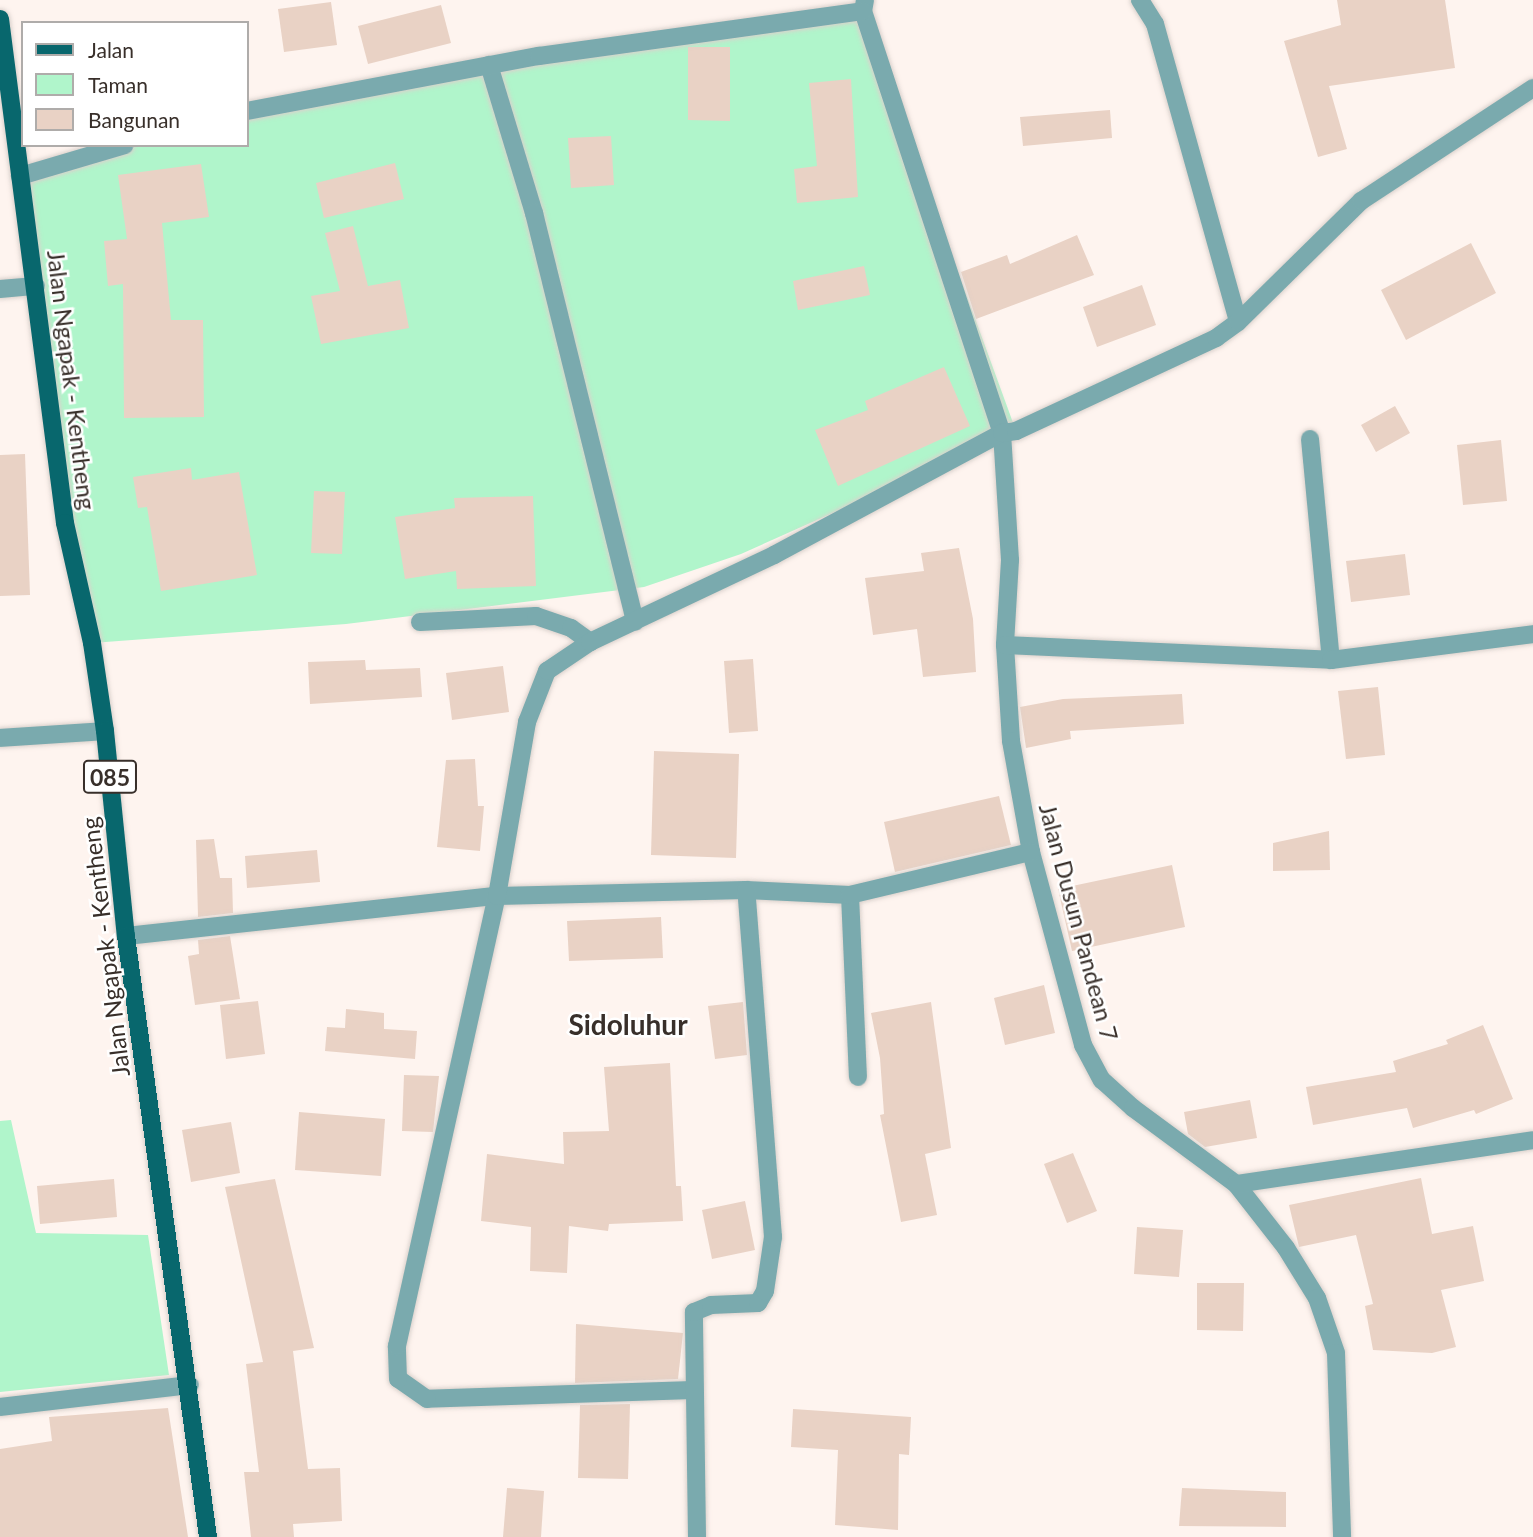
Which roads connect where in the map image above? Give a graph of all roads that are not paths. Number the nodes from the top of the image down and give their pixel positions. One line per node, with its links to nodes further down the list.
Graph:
1 (1140, 0): 11 (street)
2 (864, 5): 4 (street); 12 (street, Jalan Dusun Pandean 7)
3 (0, 19): 8 (main road, Jalan Ngapak - Kentheng / 085)
4 (489, 65): 6 (street); 15 (street)
5 (1533, 88): 11 (street)
6 (248, 111)
7 (118, 147): 8 (street)
8 (20, 176): 9 (main road, Jalan Ngapak - Kentheng / 085)
9 (36, 286): 10 (street); 20 (main road, Jalan Ngapak - Kentheng / 085)
10 (0, 289)
11 (1238, 322): 12 (street)
12 (1002, 433): 15 (street); 18 (street, Jalan Dusun Pandean 7)
13 (1310, 439): 19 (street)
14 (421, 622): 17 (street)
15 (635, 622): 17 (street)
16 (1533, 634): 19 (street)
17 (590, 642): 24 (street)
18 (1005, 645): 19 (street); 22 (street, Jalan Dusun Pandean 7)
19 (1331, 660)
20 (105, 732): 21 (street); 26 (main road, Jalan Ngapak - Kentheng / 085)
21 (0, 738)
22 (1031, 852): 25 (street); 29 (street, Jalan Dusun Pandean 7)
23 (746, 890): 24 (street); 25 (street); 31 (street)
24 (497, 895): 26 (street); 31 (street)
25 (850, 895): 27 (street)
26 (126, 936): 30 (main road, Jalan Ngapak - Kentheng / 085)
27 (858, 1077)
28 (1533, 1140): 29 (street)
29 (1237, 1184): 35 (street, Jalan Dusun Pandean 7)
30 (190, 1385): 32 (street); 33 (main road, Jalan Ngapak - Kentheng / 085)
31 (693, 1390): 34 (street)
32 (0, 1407)
33 (208, 1537)
34 (697, 1537)
35 (1342, 1537)

